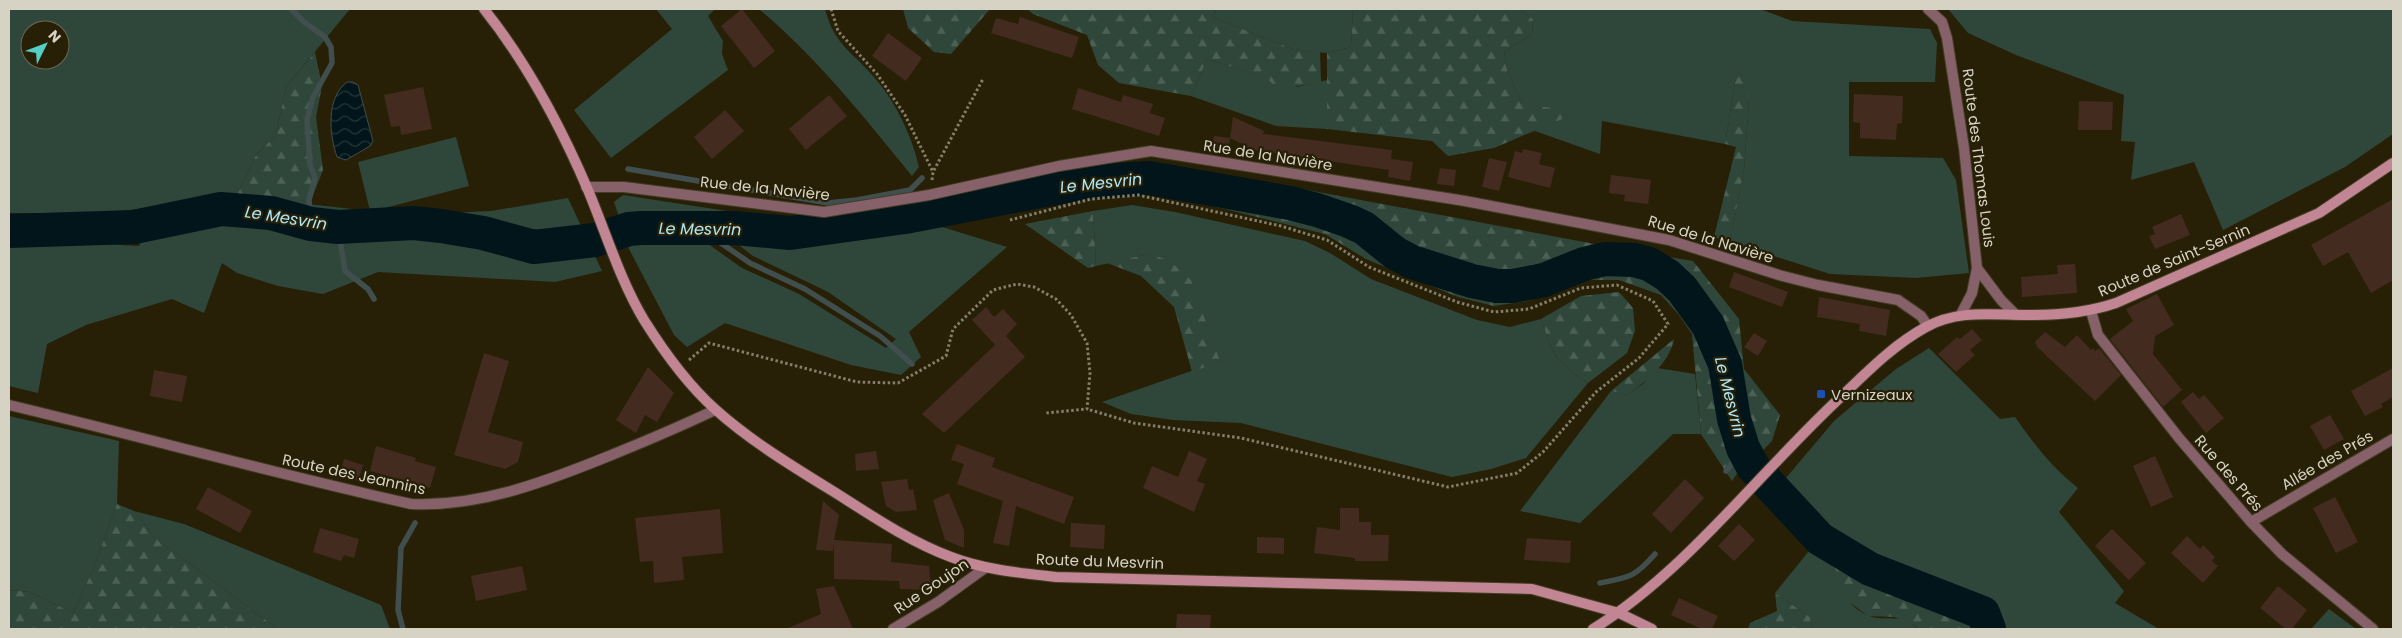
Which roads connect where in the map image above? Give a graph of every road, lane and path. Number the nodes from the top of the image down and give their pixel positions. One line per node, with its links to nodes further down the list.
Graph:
1 (484, 9): 7 (main road, Route du Mesvrin)
2 (831, 9): 6 (path)
3 (1928, 9): 10 (street, Route des Thomas Louis)
4 (983, 79): 6 (path)
5 (2393, 163): 11 (main road, Route de Saint-Sernin)
6 (933, 172): 8 (path)
7 (586, 187): 8 (street, Rue de la Navière); 15 (main road, Route du Mesvrin)
8 (930, 196): 14 (street, Rue de la Navière)
9 (1010, 220): 17 (path)
10 (1978, 268): 12 (street, Route des Thomas Louis); 13 (street)
11 (2091, 311): 13 (main road, Route de Saint-Sernin); 21 (street, Rue des Prés)
12 (1961, 314): 13 (main road, Route de Saint-Sernin); 14 (main road, Route de Saint-Sernin)
13 (2016, 315)
14 (1928, 326): 23 (main road, Route de Saint-Sernin)
15 (680, 370): 17 (path); 18 (main road, Route du Mesvrin)
16 (9, 405): 18 (street, Route des Jeannins)
17 (1087, 409): 19 (path)
18 (715, 410): 22 (main road, Route du Mesvrin)
19 (1045, 412)
20 (2393, 439): 21 (street, Allée des Prés)
21 (2251, 522): 27 (street, Rue des Prés)
22 (984, 568): 23 (main road, Route du Mesvrin); 24 (street, Rue Goujon)
23 (1619, 613): 25 (main road); 26 (main road, Route du Mesvrin)
24 (893, 629)
25 (1593, 629)
26 (1652, 629)
27 (2373, 629)

